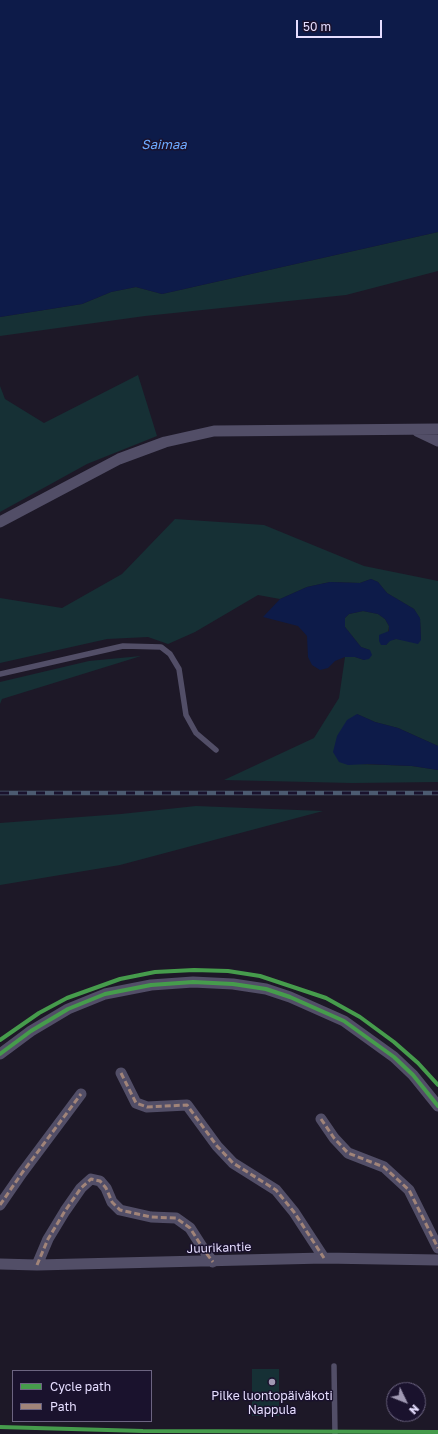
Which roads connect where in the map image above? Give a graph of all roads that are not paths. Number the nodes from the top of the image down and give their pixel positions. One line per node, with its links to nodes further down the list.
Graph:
1 (414, 429): 2 (street); 3 (street); 4 (street)
2 (438, 429)
3 (438, 441)
4 (0, 522)
5 (0, 674): 6 (lane)
6 (216, 750)
7 (0, 1054): 10 (street)
8 (120, 1073): 14 (street)
9 (81, 1094): 12 (street)
10 (438, 1106)
11 (321, 1119): 13 (street)
12 (0, 1205)
13 (438, 1248)
14 (324, 1258): 15 (street, Juurikantie); 16 (street, Juurikantie)
15 (438, 1260)
16 (213, 1262): 18 (street, Juurikantie); 18 (street)
17 (0, 1264): 18 (street, Juurikantie)
18 (37, 1265)
19 (334, 1366): 20 (lane)
20 (335, 1434)

